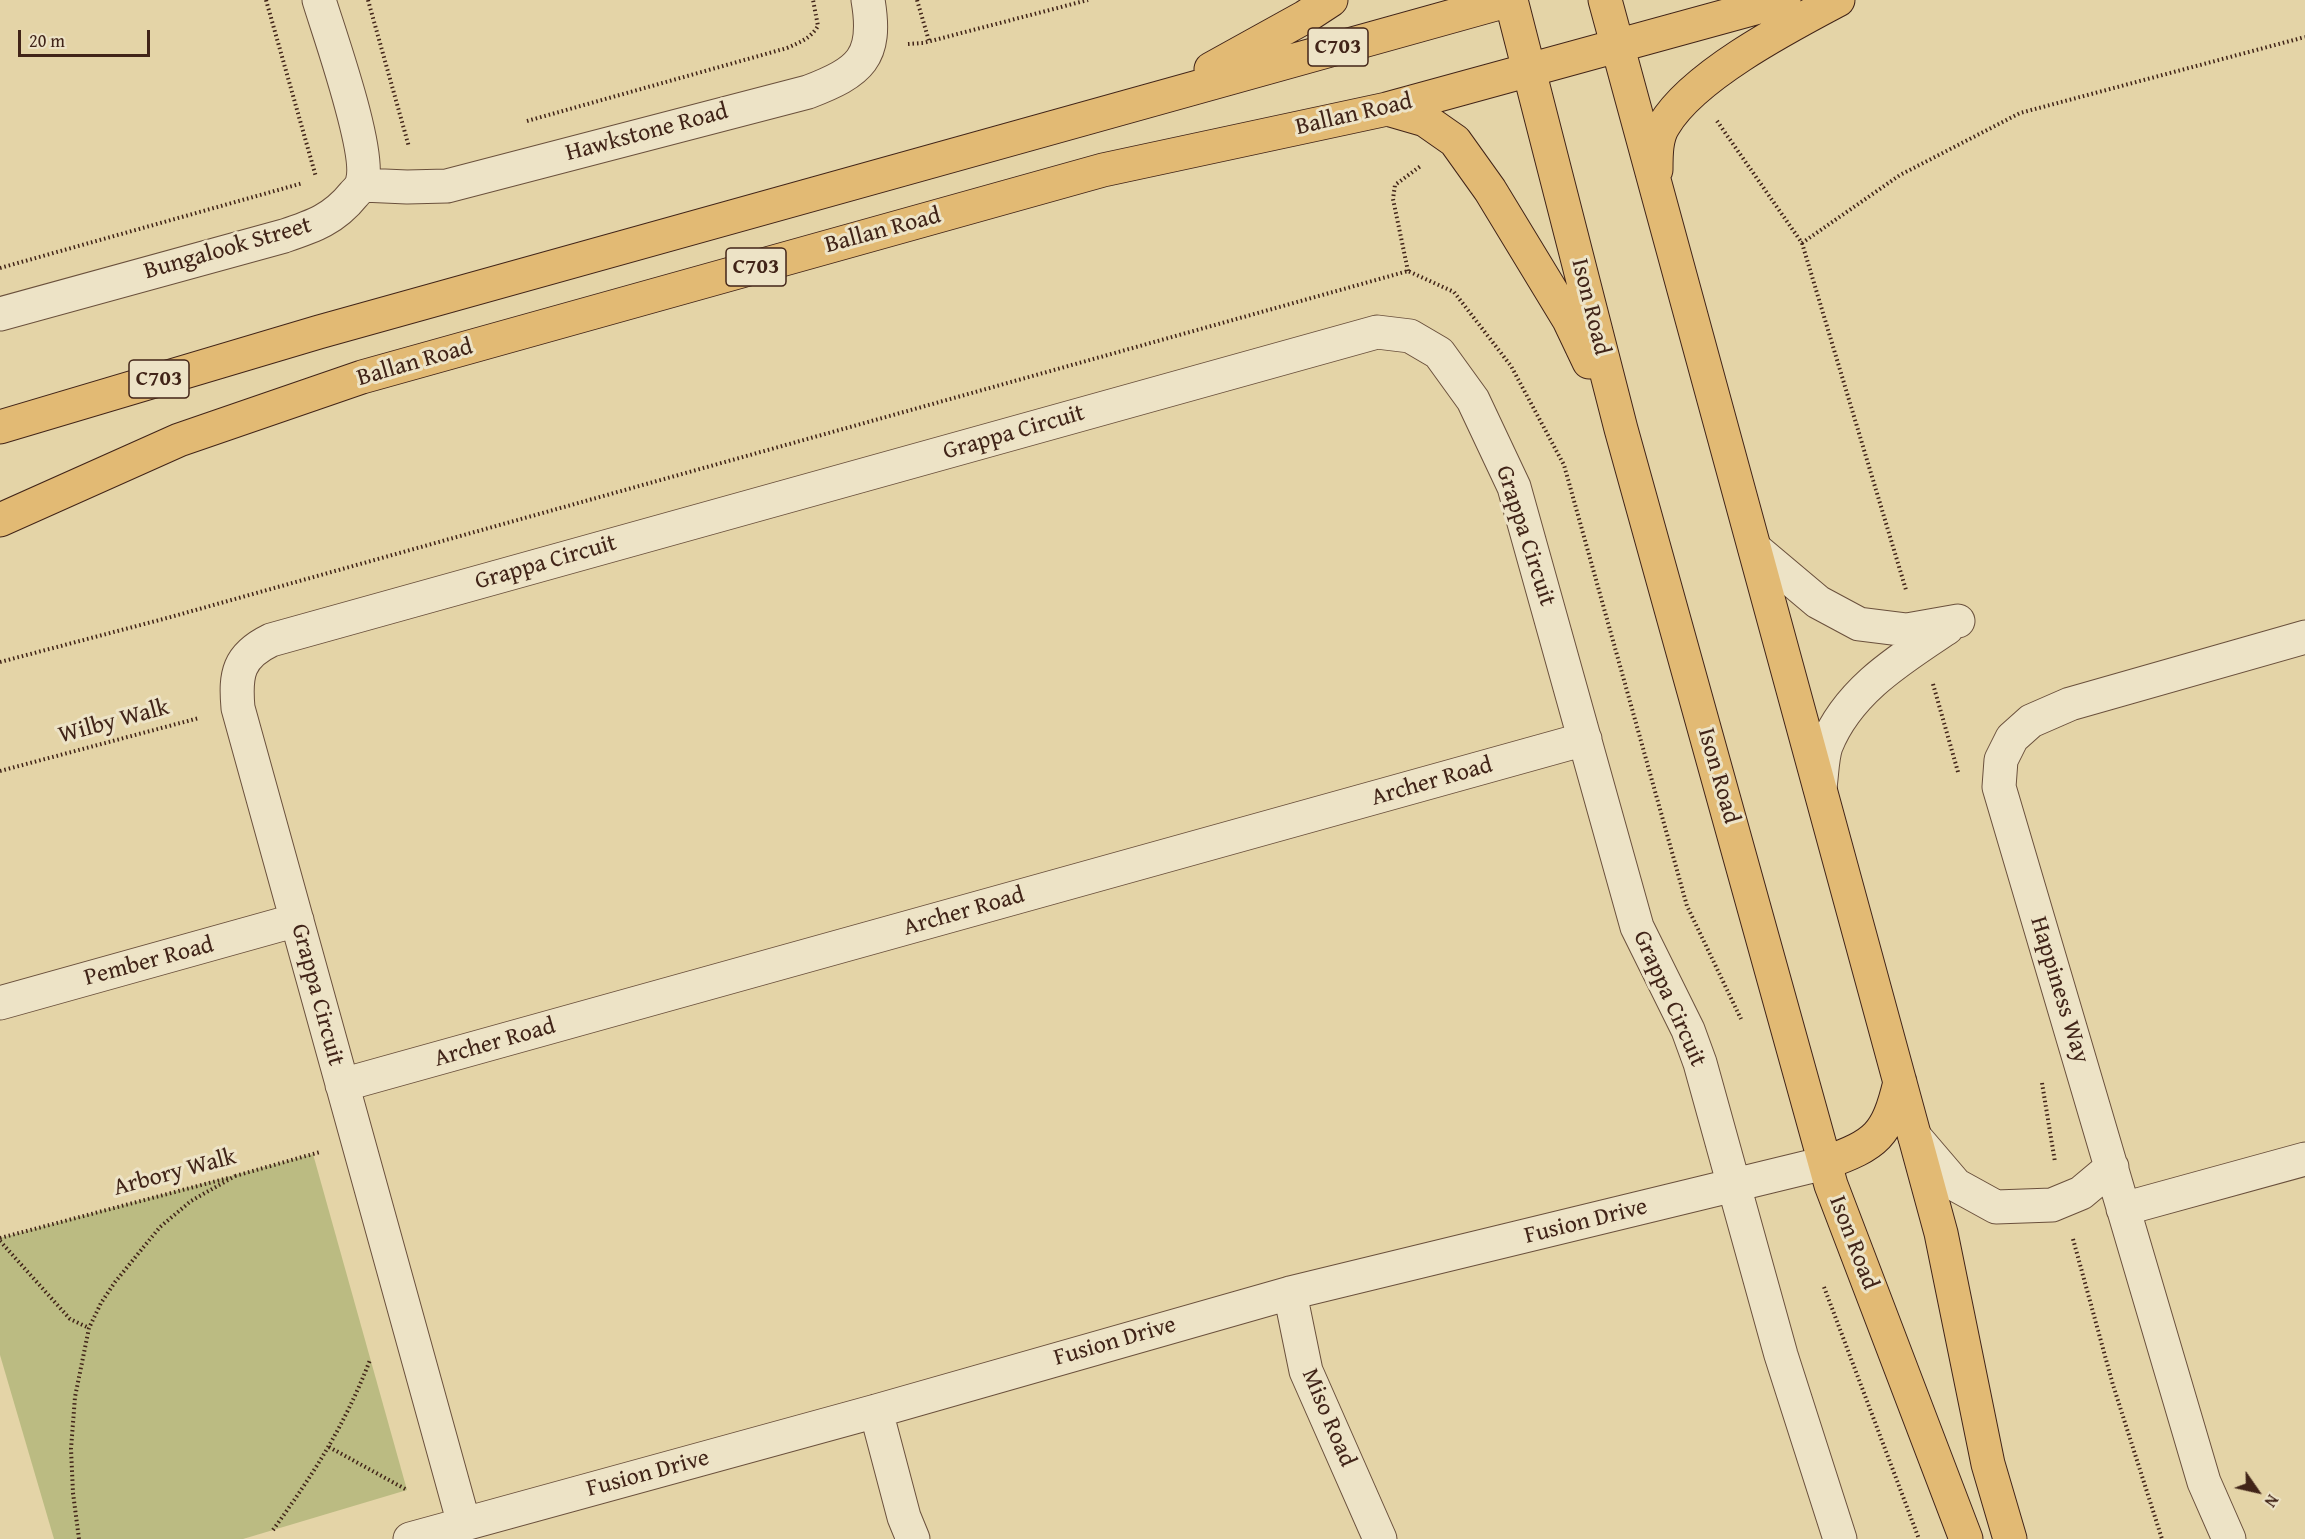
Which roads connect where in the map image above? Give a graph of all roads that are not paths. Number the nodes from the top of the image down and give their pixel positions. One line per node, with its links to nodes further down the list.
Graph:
1 (319, 0): 12 (street)
2 (868, 0): 12 (street, Hawkstone Road)
3 (1331, 0): 10 (main road)
4 (1510, 0): 9 (main road, Ison Road); 10 (main road, C703)
5 (1605, 0): 8 (main road)
6 (1784, 0): 8 (main road, Ballan Road / C703)
7 (1838, 0): 13 (main road)
8 (1618, 46): 9 (main road, Ballan Road / C703); 13 (main road)
9 (1529, 70): 11 (main road, Ballan Road / C703); 16 (main road, Ison Road)
10 (1165, 95): 15 (main road, C703)
11 (1387, 109): 16 (main road); 17 (main road, Ballan Road / C703)
12 (363, 176): 14 (street, Bungalook Street)
13 (1656, 183): 18 (main road)
14 (0, 314)
15 (0, 427)
16 (1621, 429): 28 (main road, Ison Road)
17 (0, 520)
18 (1755, 549): 21 (main road); 21 (street)
19 (2305, 637): 29 (street, Happiness Way)
20 (1585, 739): 22 (street, Grappa Circuit); 25 (street, Archer Road); 30 (street, Grappa Circuit)
21 (1820, 787): 24 (main road)
22 (297, 920): 23 (street, Pember Road); 25 (street, Grappa Circuit)
23 (0, 1003)
24 (1900, 1082): 26 (main road); 28 (main road)
25 (342, 1085): 34 (street, Grappa Circuit)
26 (1914, 1137): 29 (street); 40 (main road)
27 (2305, 1159): 31 (street)
28 (1826, 1162): 30 (street, Fusion Drive); 39 (main road, Ison Road)
29 (2112, 1167): 31 (street, Happiness Way)
30 (1735, 1186): 32 (street, Fusion Drive); 38 (street, Grappa Circuit)
31 (2123, 1209): 41 (street, Happiness Way)
32 (1290, 1293): 33 (street, Fusion Drive); 37 (street, Miso Road)
33 (876, 1411): 34 (street, Fusion Drive); 36 (street)
34 (464, 1524): 35 (street, Fusion Drive)
35 (410, 1539)
36 (913, 1539)
37 (1380, 1539)
38 (1840, 1539)
39 (1966, 1539)
40 (2010, 1539)
41 (2229, 1539)

